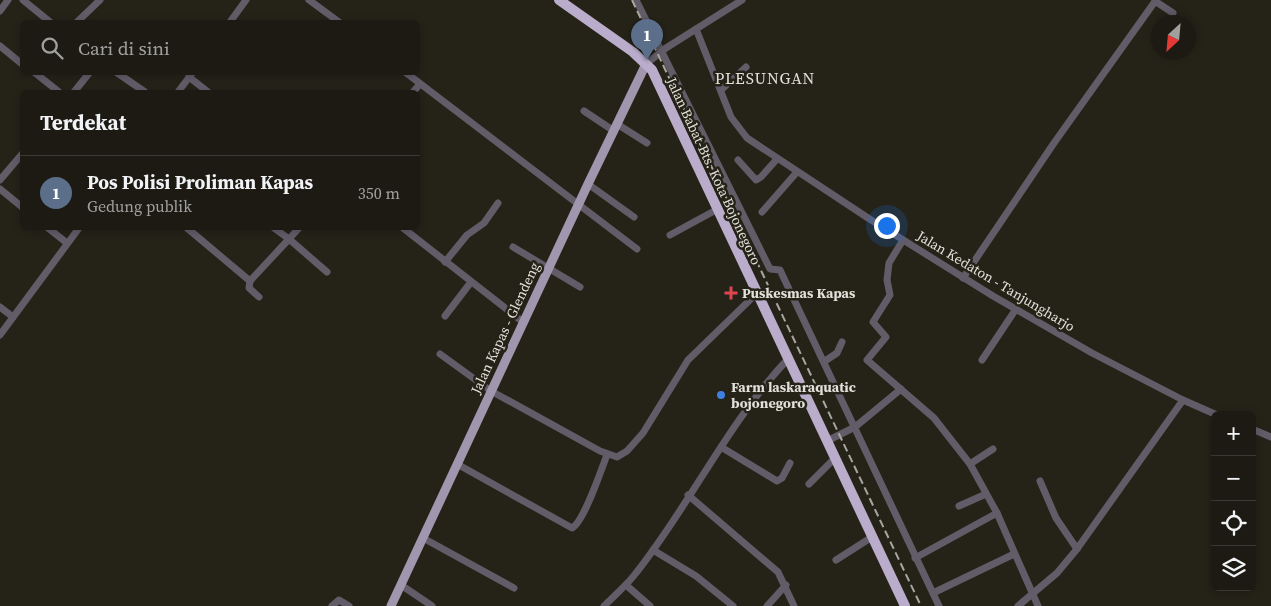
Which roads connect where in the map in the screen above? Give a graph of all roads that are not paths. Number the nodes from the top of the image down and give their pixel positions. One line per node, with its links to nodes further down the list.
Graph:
1 (8, 0): 10 (street)
2 (23, 0): 12 (street)
3 (100, 0): 13 (street)
4 (246, 0): 14 (street)
5 (308, 0): 15 (street)
6 (559, 0): 20 (highway, Jalan Babat-Bts. Kota Bojonegoro)
7 (636, 0): 18 (street)
8 (742, 0): 16 (street)
9 (1156, 1): 11 (street); 66 (street)
10 (0, 11)
11 (1173, 13)
12 (48, 20)
13 (79, 20)
14 (231, 20)
15 (336, 20)
16 (696, 29): 18 (street); 34 (street, Jalan Kedaton - Tanjungharjo)
17 (0, 46): 19 (street)
18 (662, 51): 20 (street); 82 (street)
19 (20, 62)
20 (646, 64): 36 (main road, Jalan Kapas - Glendeng); 48 (highway, Jalan Babat-Bts. Kota Bojonegoro)
21 (746, 67): 34 (street)
22 (38, 75): 28 (street)
23 (88, 75): 29 (street)
24 (120, 75): 30 (street)
25 (191, 75): 31 (street); 32 (street)
26 (408, 75): 27 (street)
27 (420, 84): 33 (street); 46 (street)
28 (56, 90)
29 (76, 90)
30 (142, 90)
31 (180, 90)
32 (206, 90)
33 (415, 90)
34 (721, 90): 39 (street, Jalan Kedaton - Tanjungharjo)
35 (584, 111): 36 (street)
36 (615, 127): 37 (street); 43 (main road, Jalan Kapas - Glendeng)
37 (647, 143)
38 (20, 156): 42 (street)
39 (777, 159): 40 (street); 41 (street, Jalan Kedaton - Tanjungharjo)
40 (738, 160)
41 (798, 172): 49 (street); 59 (street, Jalan Kedaton - Tanjungharjo)
42 (0, 180)
43 (588, 184): 46 (main road, Jalan Kapas - Glendeng); 50 (street)
44 (0, 189): 47 (street)
45 (498, 203): 63 (street)
46 (579, 204): 62 (street); 64 (main road, Jalan Kapas - Glendeng)
47 (20, 205)
48 (716, 210): 57 (street); 70 (highway, Jalan Babat-Bts. Kota Bojonegoro)
49 (762, 212)
50 (634, 218)
51 (51, 230): 60 (street)
52 (77, 230): 60 (street)
53 (189, 230): 67 (street)
54 (277, 230): 58 (street)
55 (297, 230): 58 (street)
56 (405, 230): 63 (street)
57 (670, 235)
58 (289, 239): 65 (street); 67 (street)
59 (903, 240): 66 (street, Jalan Kedaton - Tanjungharjo); 83 (street)
60 (67, 243): 75 (street)
61 (513, 247): 64 (street)
62 (637, 249)
63 (445, 262): 68 (street)
64 (548, 268): 69 (street); 76 (main road, Jalan Kapas - Glendeng)
65 (327, 272)
66 (963, 278): 73 (street, Jalan Kedaton - Tanjungharjo)
67 (250, 281): 71 (street)
68 (471, 282): 74 (street); 76 (street)
69 (580, 287)
70 (756, 294): 80 (highway, Jalan Babat-Bts. Kota Bojonegoro); 93 (street)
71 (259, 297)
72 (0, 307): 75 (street)
73 (1016, 309): 81 (street); 85 (street, Jalan Kedaton - Tanjungharjo)
74 (445, 316)
75 (13, 318): 77 (street)
76 (523, 322): 84 (main road, Jalan Kapas - Glendeng)
77 (0, 335)
78 (842, 342): 82 (street)
79 (440, 354): 84 (street)
80 (787, 360): 90 (highway, Jalan Babat-Bts. Kota Bojonegoro); 91 (street)
81 (982, 360)
82 (825, 361): 87 (street)
83 (901, 389): 87 (street); 97 (street)
84 (492, 390): 93 (street); 96 (main road, Jalan Kapas - Glendeng)
85 (1183, 400): 86 (street, Jalan Kedaton - Tanjungharjo); 107 (street)
86 (1211, 412)
87 (855, 427): 90 (street); 109 (street)
88 (1256, 431): 89 (street)
89 (1271, 437)
90 (827, 441): 94 (highway, Jalan Babat-Bts. Kota Bojonegoro)
91 (721, 447): 95 (street); 101 (street)
92 (994, 449): 97 (street)
93 (607, 455): 96 (street)
94 (834, 459): 99 (street); 104 (highway, Jalan Babat-Bts. Kota Bojonegoro)
95 (790, 463)
96 (457, 464): 105 (main road, Jalan Kapas - Glendeng)
97 (970, 464): 100 (street)
98 (1040, 480): 107 (street)
99 (809, 484)
100 (986, 494): 102 (street); 103 (street)
101 (688, 495): 106 (street); 113 (street)
102 (959, 506)
103 (997, 513): 108 (street); 109 (street)
104 (872, 537): 110 (street); 126 (highway, Jalan Babat-Bts. Kota Bojonegoro)
105 (423, 538): 111 (main road, Jalan Kapas - Glendeng); 114 (street)
106 (653, 550): 112 (street); 123 (street)
107 (1077, 550): 116 (street)
108 (1014, 554): 115 (street); 116 (street)
109 (915, 558): 115 (street)
110 (836, 560)
111 (401, 585): 120 (main road, Jalan Kapas - Glendeng); 121 (street)
112 (626, 585): 117 (street); 122 (street)
113 (786, 585): 124 (street); 125 (street)
114 (514, 588)
115 (933, 593): 127 (street)
116 (1032, 594): 128 (street); 129 (street)
117 (608, 605)
118 (332, 606): 119 (street)
119 (349, 606)
120 (391, 606)
121 (432, 606)
122 (650, 606)
123 (733, 606)
124 (767, 606)
125 (794, 606)
126 (905, 606)
127 (939, 606)
128 (1018, 606)
129 (1038, 606)

